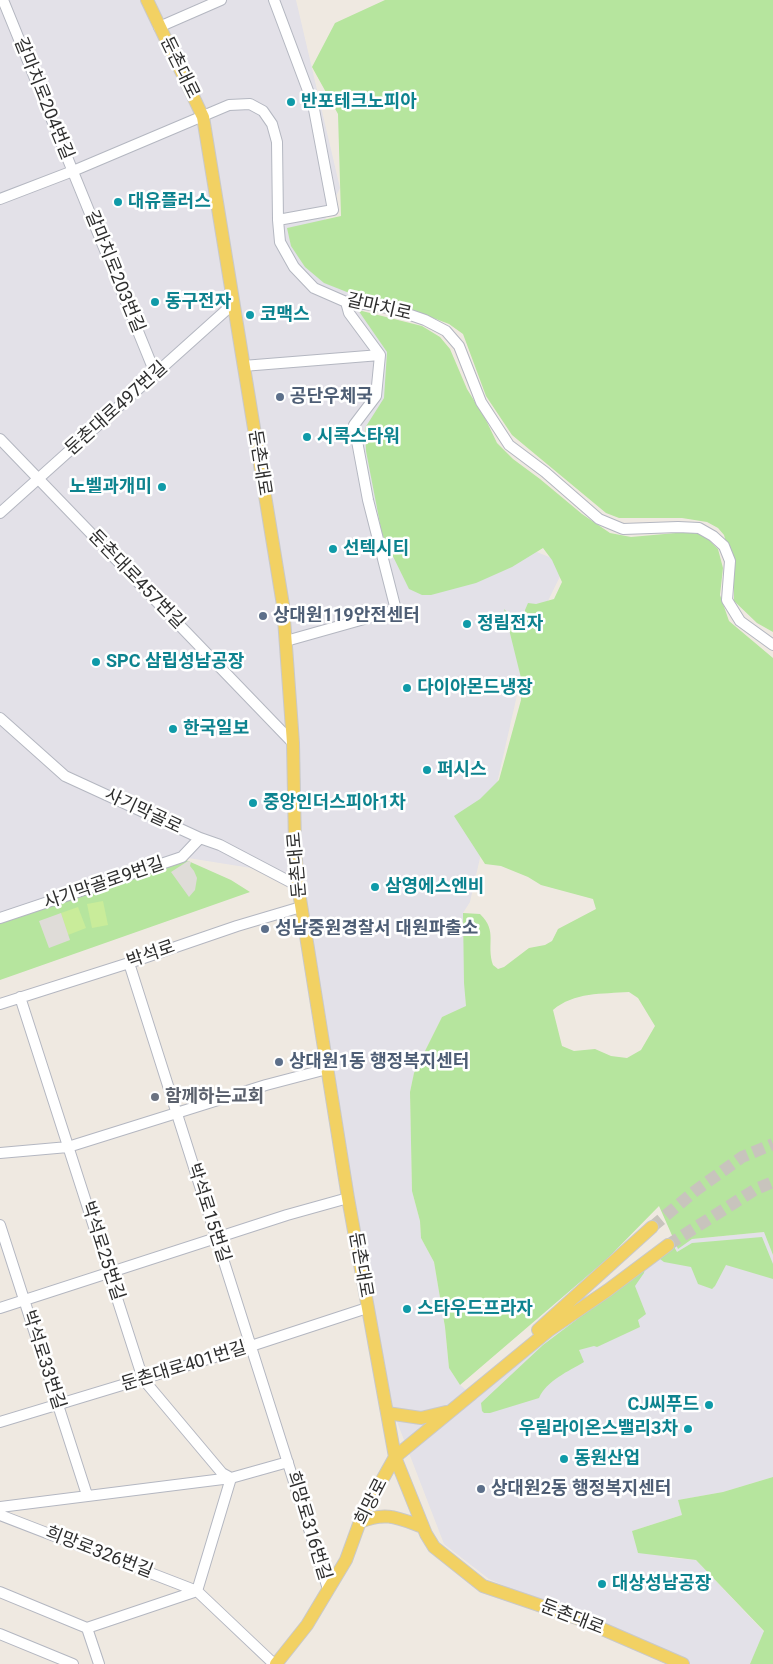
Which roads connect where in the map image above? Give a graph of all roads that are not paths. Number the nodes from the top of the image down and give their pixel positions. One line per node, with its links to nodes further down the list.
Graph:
1 (3, 0): 7 (street, 갈마치로204번길)
2 (147, 0): 5 (main road, 둔촌대로)
3 (220, 0): 5 (street)
4 (274, 0): 9 (street)
5 (159, 28): 6 (main road, 둔촌대로)
6 (203, 117): 7 (street, 갈마치로); 9 (street, 갈마치로); 11 (main road, 둔촌대로)
7 (72, 171): 8 (street, 갈마치로); 14 (street, 갈마치로203번길)
8 (0, 199)
9 (278, 220): 10 (street, 갈마치로)
10 (346, 302): 12 (street); 19 (street, 갈마치로)
11 (233, 304): 13 (main road, 둔촌대로); 14 (street, 둔촌대로497번길)
12 (380, 355): 13 (street); 18 (street)
13 (243, 366): 18 (main road, 둔촌대로)
14 (155, 373): 16 (street, 둔촌대로497번길)
15 (0, 439): 16 (street, 둔촌대로457번길)
16 (40, 478): 17 (street, 둔촌대로497번길); 21 (street, 둔촌대로457번길)
17 (0, 513)
18 (286, 641): 21 (main road, 둔촌대로)
19 (773, 646)
20 (1, 722): 22 (street, 사기막골로)
21 (293, 743): 23 (main road, 둔촌대로)
22 (200, 838): 23 (street, 사기막골로); 25 (street, 사기막골로9번길)
23 (298, 886): 24 (main road, 둔촌대로)
24 (301, 907): 26 (street, 박석로); 29 (main road, 둔촌대로)
25 (0, 918)
26 (129, 963): 27 (street, 박석로); 30 (street, 박석로15번길)
27 (20, 997): 28 (street, 박석로); 31 (street, 박석로25번길)
28 (0, 1004)
29 (327, 1069): 30 (street); 33 (main road, 둔촌대로)
30 (176, 1113): 31 (street); 36 (street, 박석로15번길)
31 (68, 1147): 32 (street); 38 (street, 박석로25번길)
32 (0, 1153)
33 (348, 1198): 36 (street); 41 (main road, 둔촌대로)
34 (0, 1225): 39 (street, 박석로33번길)
35 (652, 1227): 43 (main road, 희망로)
36 (216, 1239): 38 (street); 42 (street, 박석로15번길)
37 (668, 1245): 43 (main road, 희망로)
38 (109, 1273): 39 (street); 44 (street, 박석로25번길)
39 (24, 1300): 40 (street); 45 (street, 박석로33번길)
40 (0, 1308)
41 (367, 1308): 42 (street, 둔촌대로401번길); 47 (main road, 둔촌대로)
42 (250, 1346): 44 (street, 둔촌대로401번길); 50 (street, 박석로15번길)
43 (503, 1369): 46 (main road, 희망로)
44 (143, 1379): 45 (street, 둔촌대로401번길); 51 (street, 박석로25번길)
45 (58, 1405): 48 (street, 둔촌대로401번길); 52 (street, 박석로33번길)
46 (451, 1411): 47 (main road); 49 (main road, 희망로)
47 (387, 1413): 49 (main road, 둔촌대로)
48 (0, 1422)
49 (395, 1456): 55 (main road, 희망로); 56 (main road, 둔촌대로)
50 (288, 1462): 51 (street); 57 (street, 희망로316번길)
51 (231, 1478): 52 (street); 58 (street)
52 (87, 1495): 53 (street)
53 (0, 1508)
54 (0, 1515): 58 (street, 희망로326번길)
55 (360, 1522): 56 (main road); 57 (main road, 희망로)
56 (422, 1527): 65 (main road, 둔촌대로)
57 (328, 1589): 64 (main road, 희망로)
58 (197, 1591): 60 (street, 희망로326번길); 64 (street, 희망로326번길)
59 (0, 1592): 60 (street)
60 (87, 1628): 63 (street)
61 (0, 1634): 62 (street)
62 (73, 1664)
63 (100, 1664)
64 (275, 1664)
65 (683, 1664)

